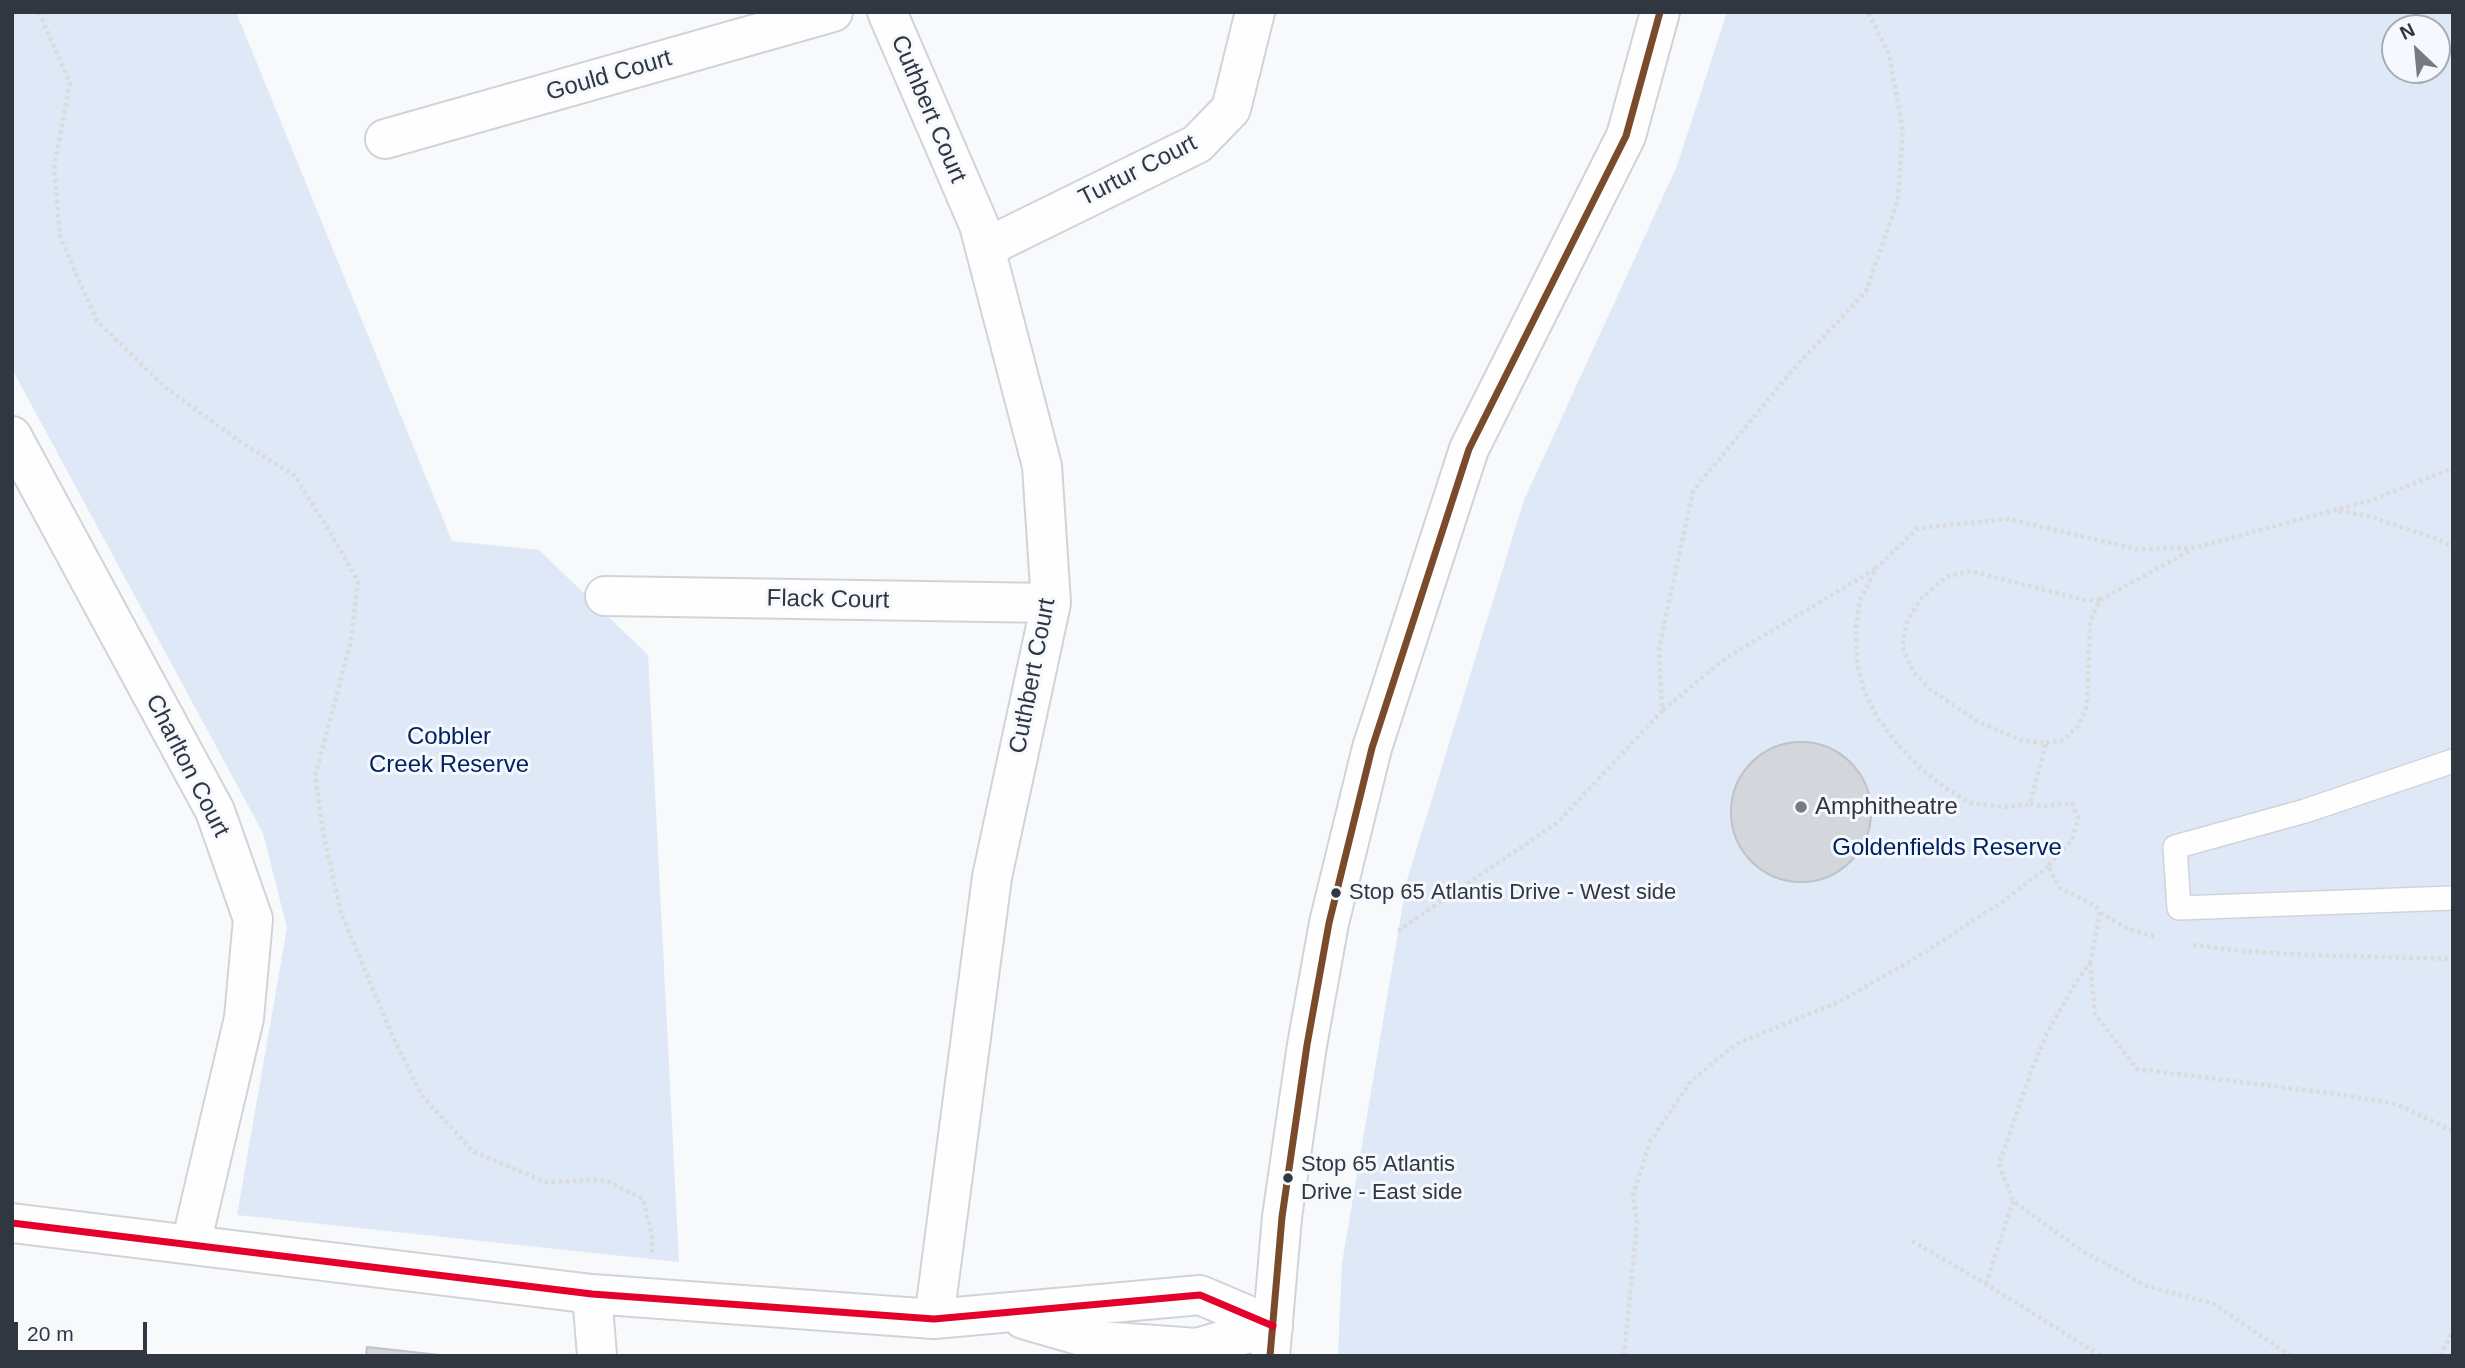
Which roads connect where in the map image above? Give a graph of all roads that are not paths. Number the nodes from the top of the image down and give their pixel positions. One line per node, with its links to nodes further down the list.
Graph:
1 (833, 12): 5 (street, Gould Court)
2 (887, 12): 6 (street, Cuthbert Court)
3 (1255, 12): 6 (street, Turtur Court)
4 (1660, 12): 17 (street)
5 (385, 139)
6 (985, 247): 9 (street, Cuthbert Court)
7 (12, 436): 13 (street, Charlton Court)
8 (605, 596): 9 (street, Flack Court)
9 (1051, 603): 16 (street, Cuthbert Court)
10 (2453, 761): 11 (lane)
11 (2453, 898)
12 (12, 1223): 13 (street)
13 (191, 1244): 14 (street)
14 (592, 1294): 16 (street); 18 (street)
15 (1004, 1314): 16 (street); 17 (street); 17 (street)
16 (934, 1319)
17 (1271, 1341)
18 (597, 1356)

